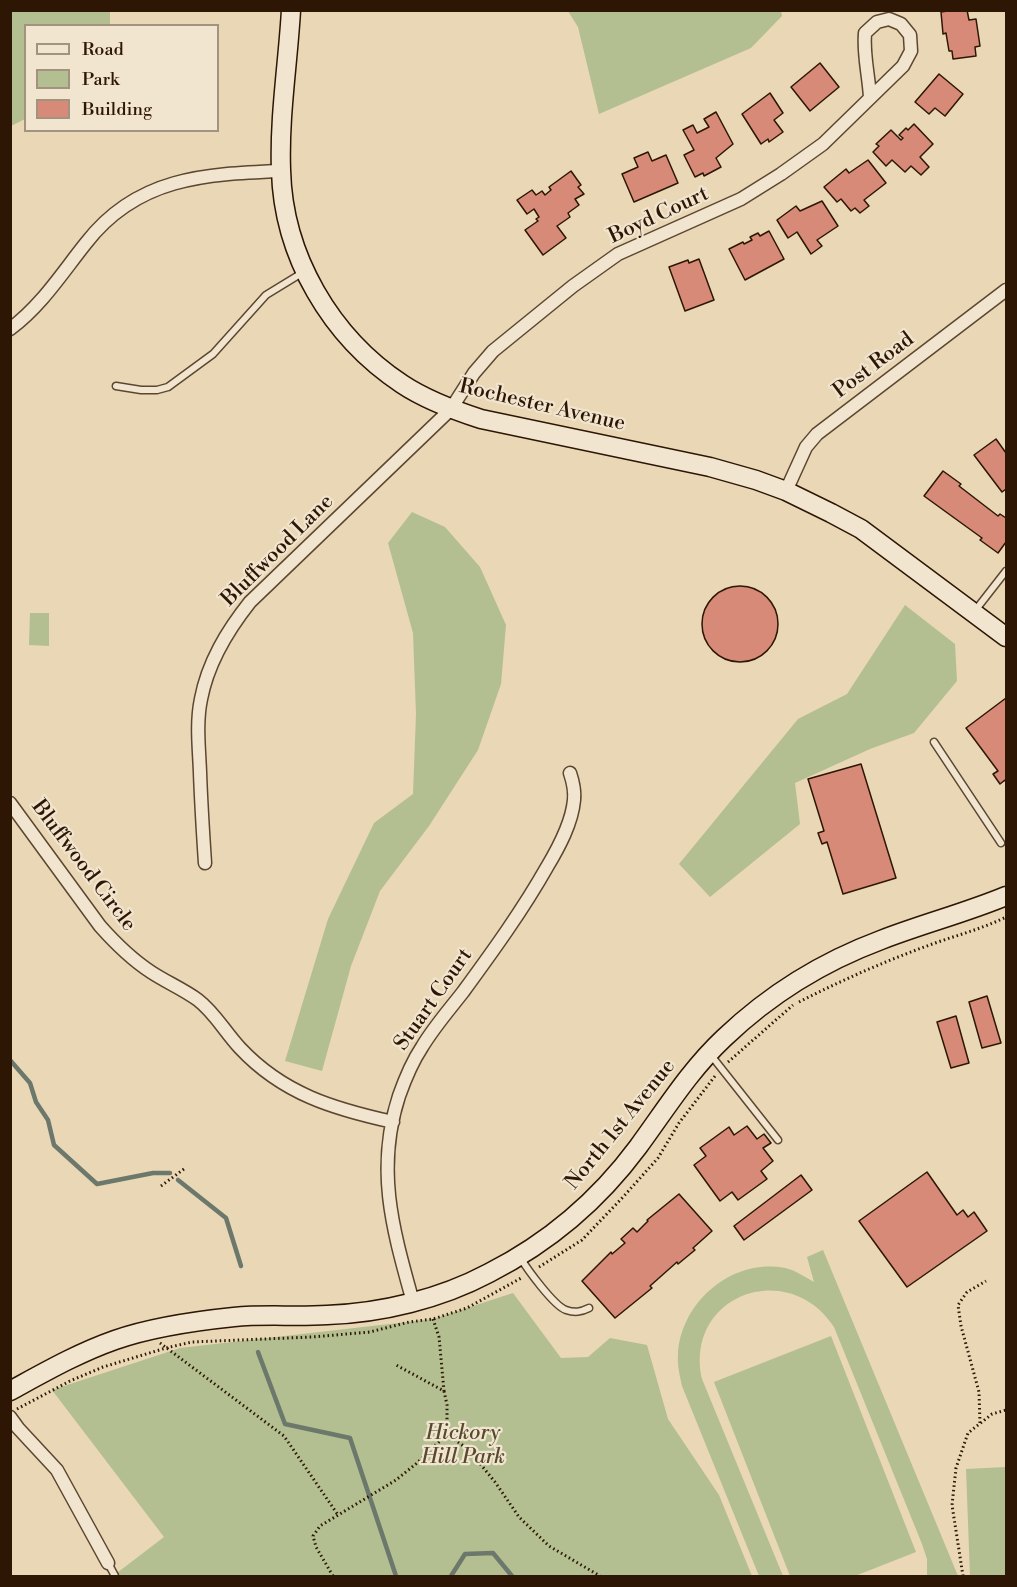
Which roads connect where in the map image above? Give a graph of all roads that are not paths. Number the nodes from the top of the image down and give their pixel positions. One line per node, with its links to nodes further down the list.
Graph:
1 (291, 10): 3 (main road, Rochester Avenue)
2 (870, 99): 2 (street, Boyd Court); 8 (street, Boyd Court)
3 (281, 171): 4 (main road, Rochester Avenue); 6 (street)
4 (305, 271): 7 (lane); 8 (main road, Rochester Avenue)
5 (1006, 290): 9 (street, Post Road)
6 (10, 329)
7 (116, 386)
8 (451, 409): 9 (main road, Rochester Avenue); 17 (street, Bluffwood Lane)
9 (786, 491): 11 (main road, Rochester Avenue)
10 (1006, 571): 11 (lane)
11 (974, 612): 12 (main road, Rochester Avenue)
12 (1006, 637)
13 (934, 742): 16 (lane)
14 (570, 773): 20 (street, Stuart Court)
15 (10, 803): 20 (street, Bluffwood Circle)
16 (1000, 843)
17 (205, 863)
18 (1006, 896): 19 (main road, North 1st Avenue)
19 (709, 1053): 21 (lane); 22 (main road, North 1st Avenue)
20 (393, 1122): 23 (street, Stuart Court)
21 (778, 1140)
22 (520, 1257): 23 (main road, North 1st Avenue); 24 (lane)
23 (413, 1302): 25 (main road, North 1st Avenue)
24 (589, 1308)
25 (10, 1390)
26 (10, 1414): 27 (street)
27 (108, 1563): 28 (lane)
28 (115, 1576)

